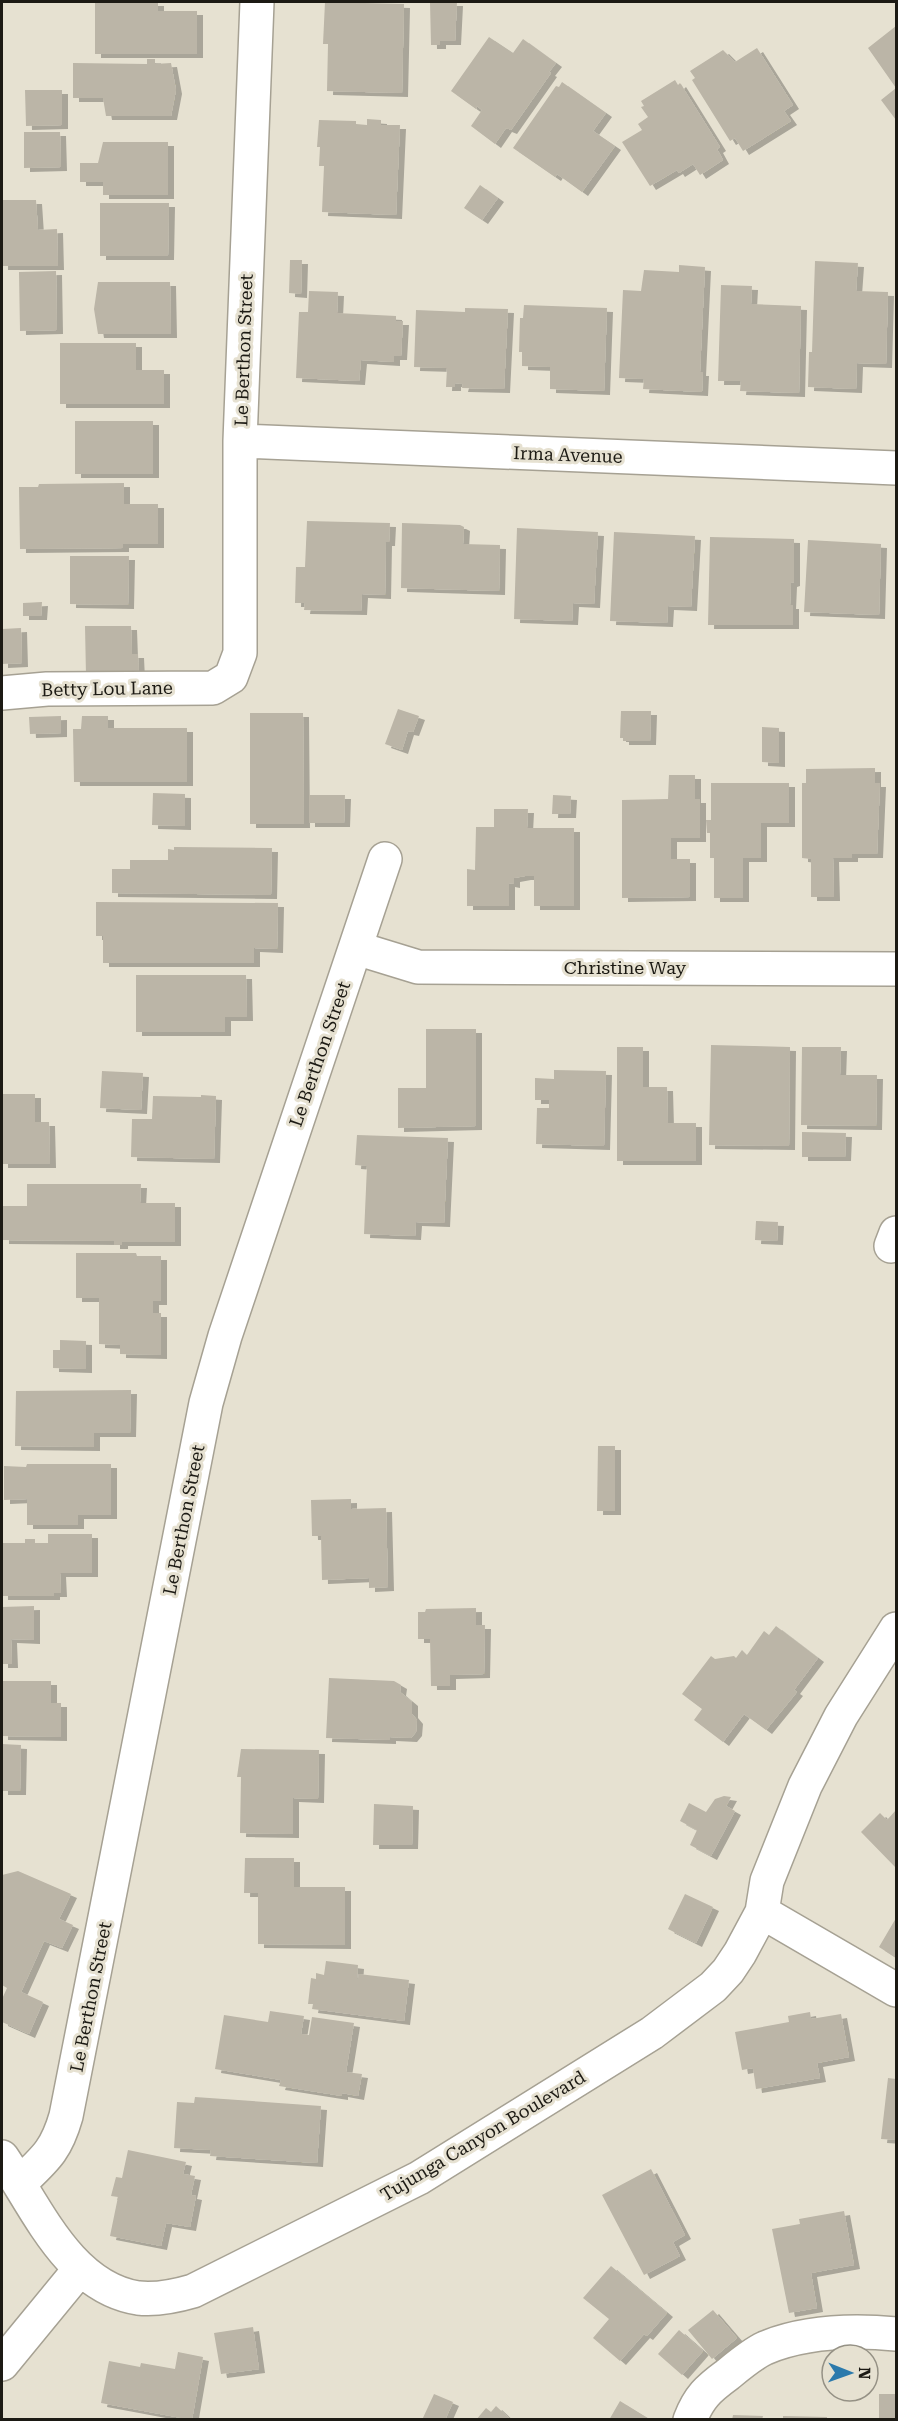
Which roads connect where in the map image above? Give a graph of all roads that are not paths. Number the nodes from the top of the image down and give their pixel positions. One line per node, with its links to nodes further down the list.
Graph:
1 (257, 2): 2 (street, Le Berthon Street)
2 (240, 441): 3 (street, Irma Avenue); 4 (street, Le Berthon Street)
3 (897, 468)
4 (213, 688): 5 (street, Betty Lou Lane)
5 (2, 693)
6 (385, 859): 7 (street, Le Berthon Street)
7 (356, 948): 8 (street, Christine Way); 12 (street, Le Berthon Street)
8 (897, 969)
9 (897, 1629): 10 (street)
10 (762, 1912): 11 (street); 13 (street, Tujunga Canyon Boulevard)
11 (897, 1990)
12 (11, 2170): 13 (street, Tujunga Canyon Boulevard)
13 (80, 2269): 15 (street)
14 (897, 2334): 16 (street)
15 (2, 2364)
16 (690, 2420)

